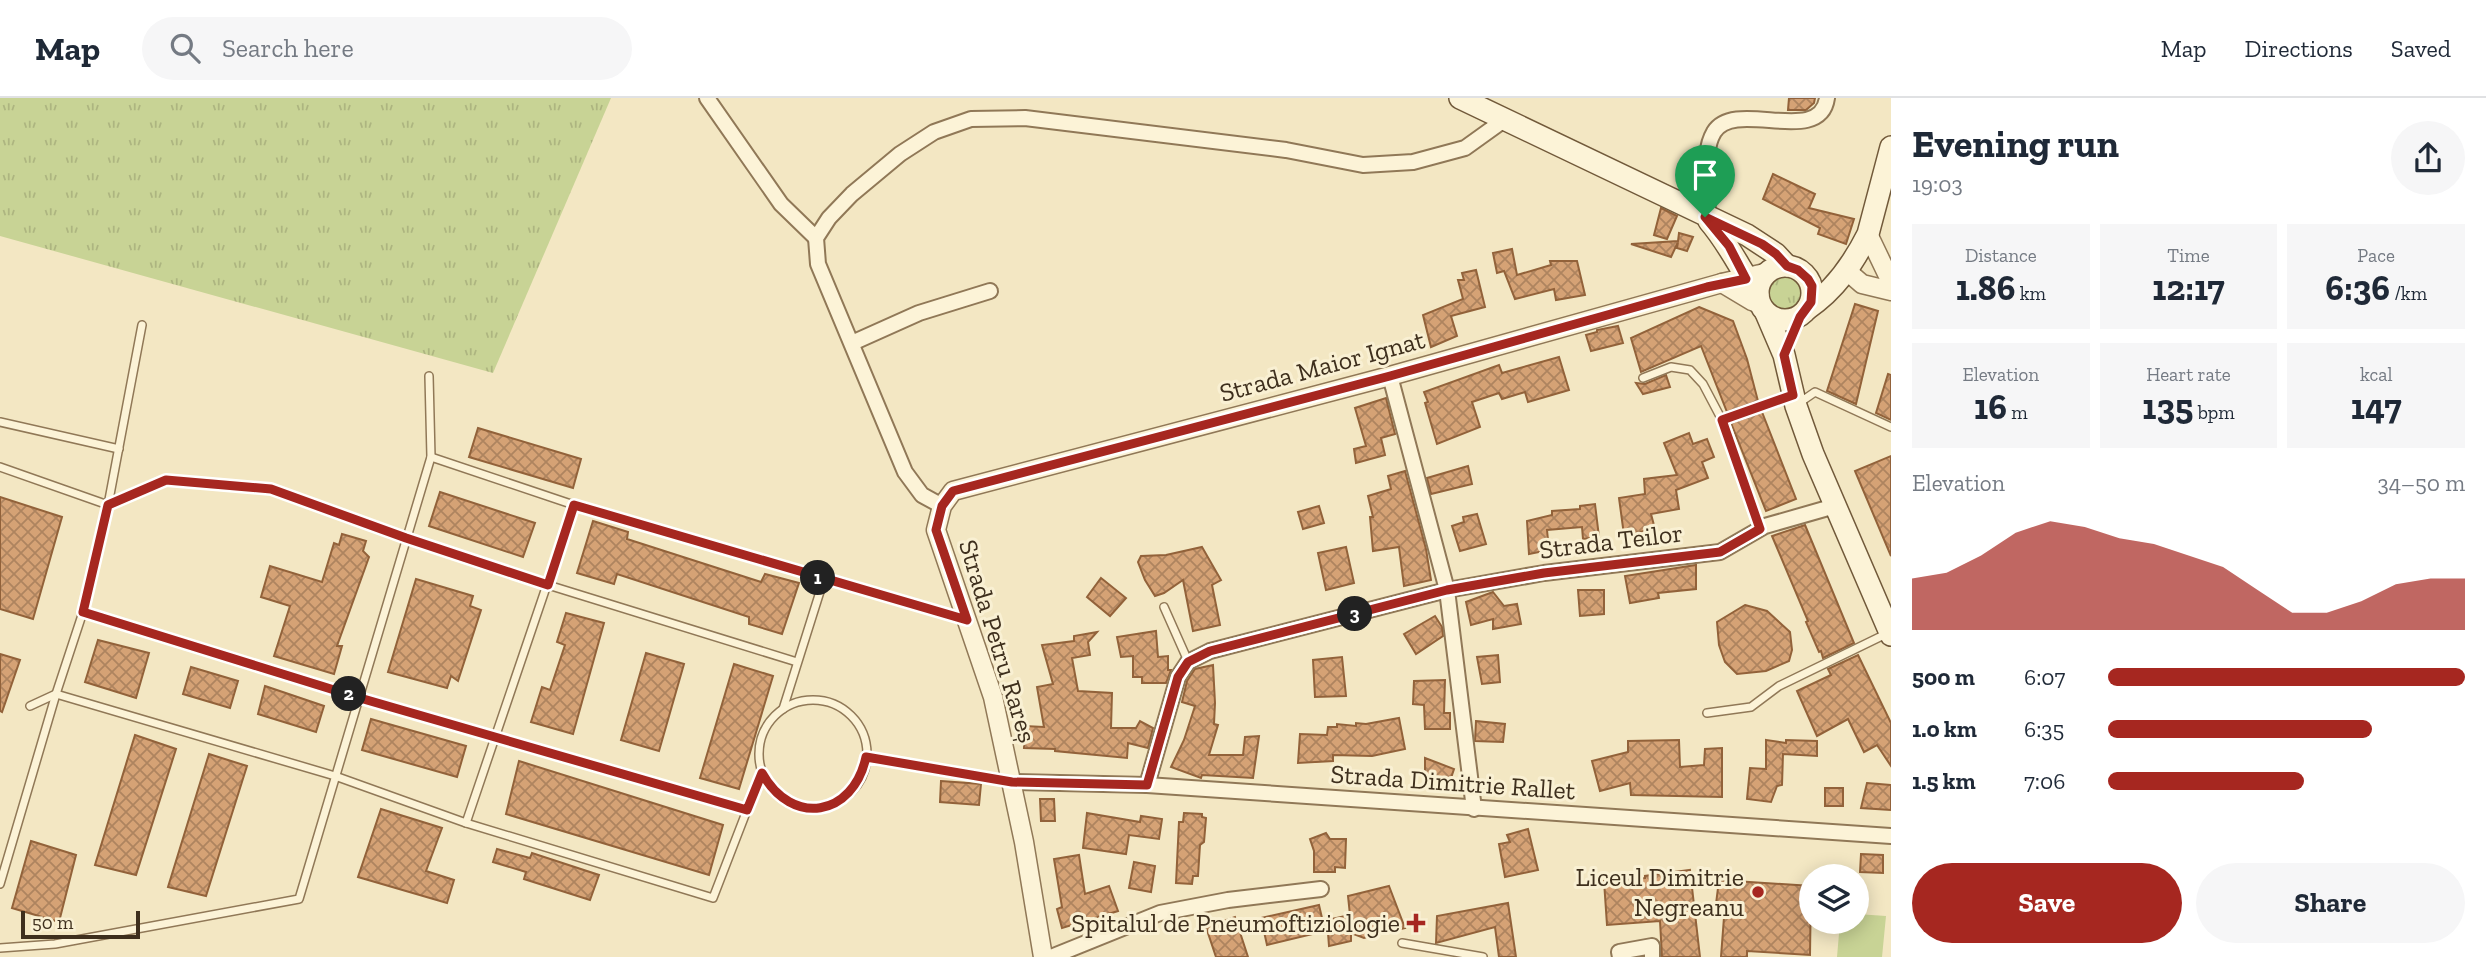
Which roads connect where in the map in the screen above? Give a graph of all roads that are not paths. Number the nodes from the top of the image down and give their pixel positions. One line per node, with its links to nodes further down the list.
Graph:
1 (707, 98): 8 (street)
2 (1828, 98): 6 (street)
3 (1464, 99): 4 (main road)
4 (1504, 120): 6 (main road); 8 (street)
5 (1891, 147): 7 (main road)
6 (1705, 217): 9 (main road); 15 (main road)
7 (1868, 234): 10 (main road); 11 (street)
8 (816, 238): 18 (street)
9 (1786, 270): 10 (main road); 15 (main road); 16 (main road)
10 (1855, 278): 14 (street); 16 (main road)
11 (1891, 282)
12 (1722, 283): 15 (street, Strada Maior Ignat); 15 (street); 21 (street, Strada Maior Ignat)
13 (989, 291): 18 (street)
14 (1891, 291)
15 (1758, 298): 16 (main road); 19 (main road)
16 (1810, 308): 19 (main road)
17 (142, 325): 27 (lane)
18 (852, 344): 32 (street)
19 (1784, 355): 23 (main road)
20 (429, 376): 28 (lane)
21 (1390, 376): 32 (street, Strada Maior Ignat); 38 (street)
22 (1643, 378): 24 (lane)
23 (1794, 400): 24 (lane); 26 (lane); 33 (main road)
24 (1722, 420): 34 (lane)
25 (0, 422): 27 (lane)
26 (1891, 427)
27 (119, 449): 30 (lane)
28 (431, 457): 31 (lane); 35 (lane)
29 (0, 467): 30 (lane)
30 (108, 505): 35 (lane); 40 (lane)
31 (574, 505): 36 (lane); 37 (lane)
32 (942, 506): 41 (street, Strada Petru Rareș)
33 (1835, 506): 34 (street, Strada Teilor); 42 (main road)
34 (1760, 529): 38 (street, Strada Teilor)
35 (406, 538): 37 (lane); 46 (lane)
36 (824, 579): 41 (lane); 44 (lane)
37 (548, 585): 44 (lane); 50 (lane)
38 (1447, 590): 43 (street, Strada Teilor); 56 (street)
39 (1164, 607): 43 (lane)
40 (83, 612): 45 (lane); 46 (lane)
41 (967, 620): 54 (street, Strada Petru Rareș)
42 (1889, 627): 49 (lane)
43 (1188, 662): 55 (street)
44 (797, 663): 48 (lane)
45 (56, 694): 47 (lane); 53 (lane); 60 (lane)
46 (360, 698): 50 (lane); 53 (lane)
47 (30, 706)
48 (783, 709): 51 (lane); 52 (lane)
49 (1707, 713)
50 (494, 737): 57 (lane); 58 (lane)
51 (866, 757): 52 (lane); 54 (lane)
52 (762, 773): 57 (lane)
53 (335, 776): 58 (lane); 63 (lane)
54 (1012, 782): 55 (street, Strada Dimitrie Rallet); 64 (street, Strada Petru Rareș)
55 (1147, 785): 56 (street, Strada Dimitrie Rallet)
56 (1474, 809): 59 (street, Strada Dimitrie Rallet)
57 (747, 810): 58 (lane)
58 (466, 823)
59 (1891, 836)
60 (0, 884)
61 (1321, 889): 65 (street)
62 (1402, 943): 66 (lane)
63 (0, 948)
64 (1043, 957)
65 (1051, 957)
66 (1483, 957)
67 (1620, 957): 68 (street)
68 (1652, 957)

